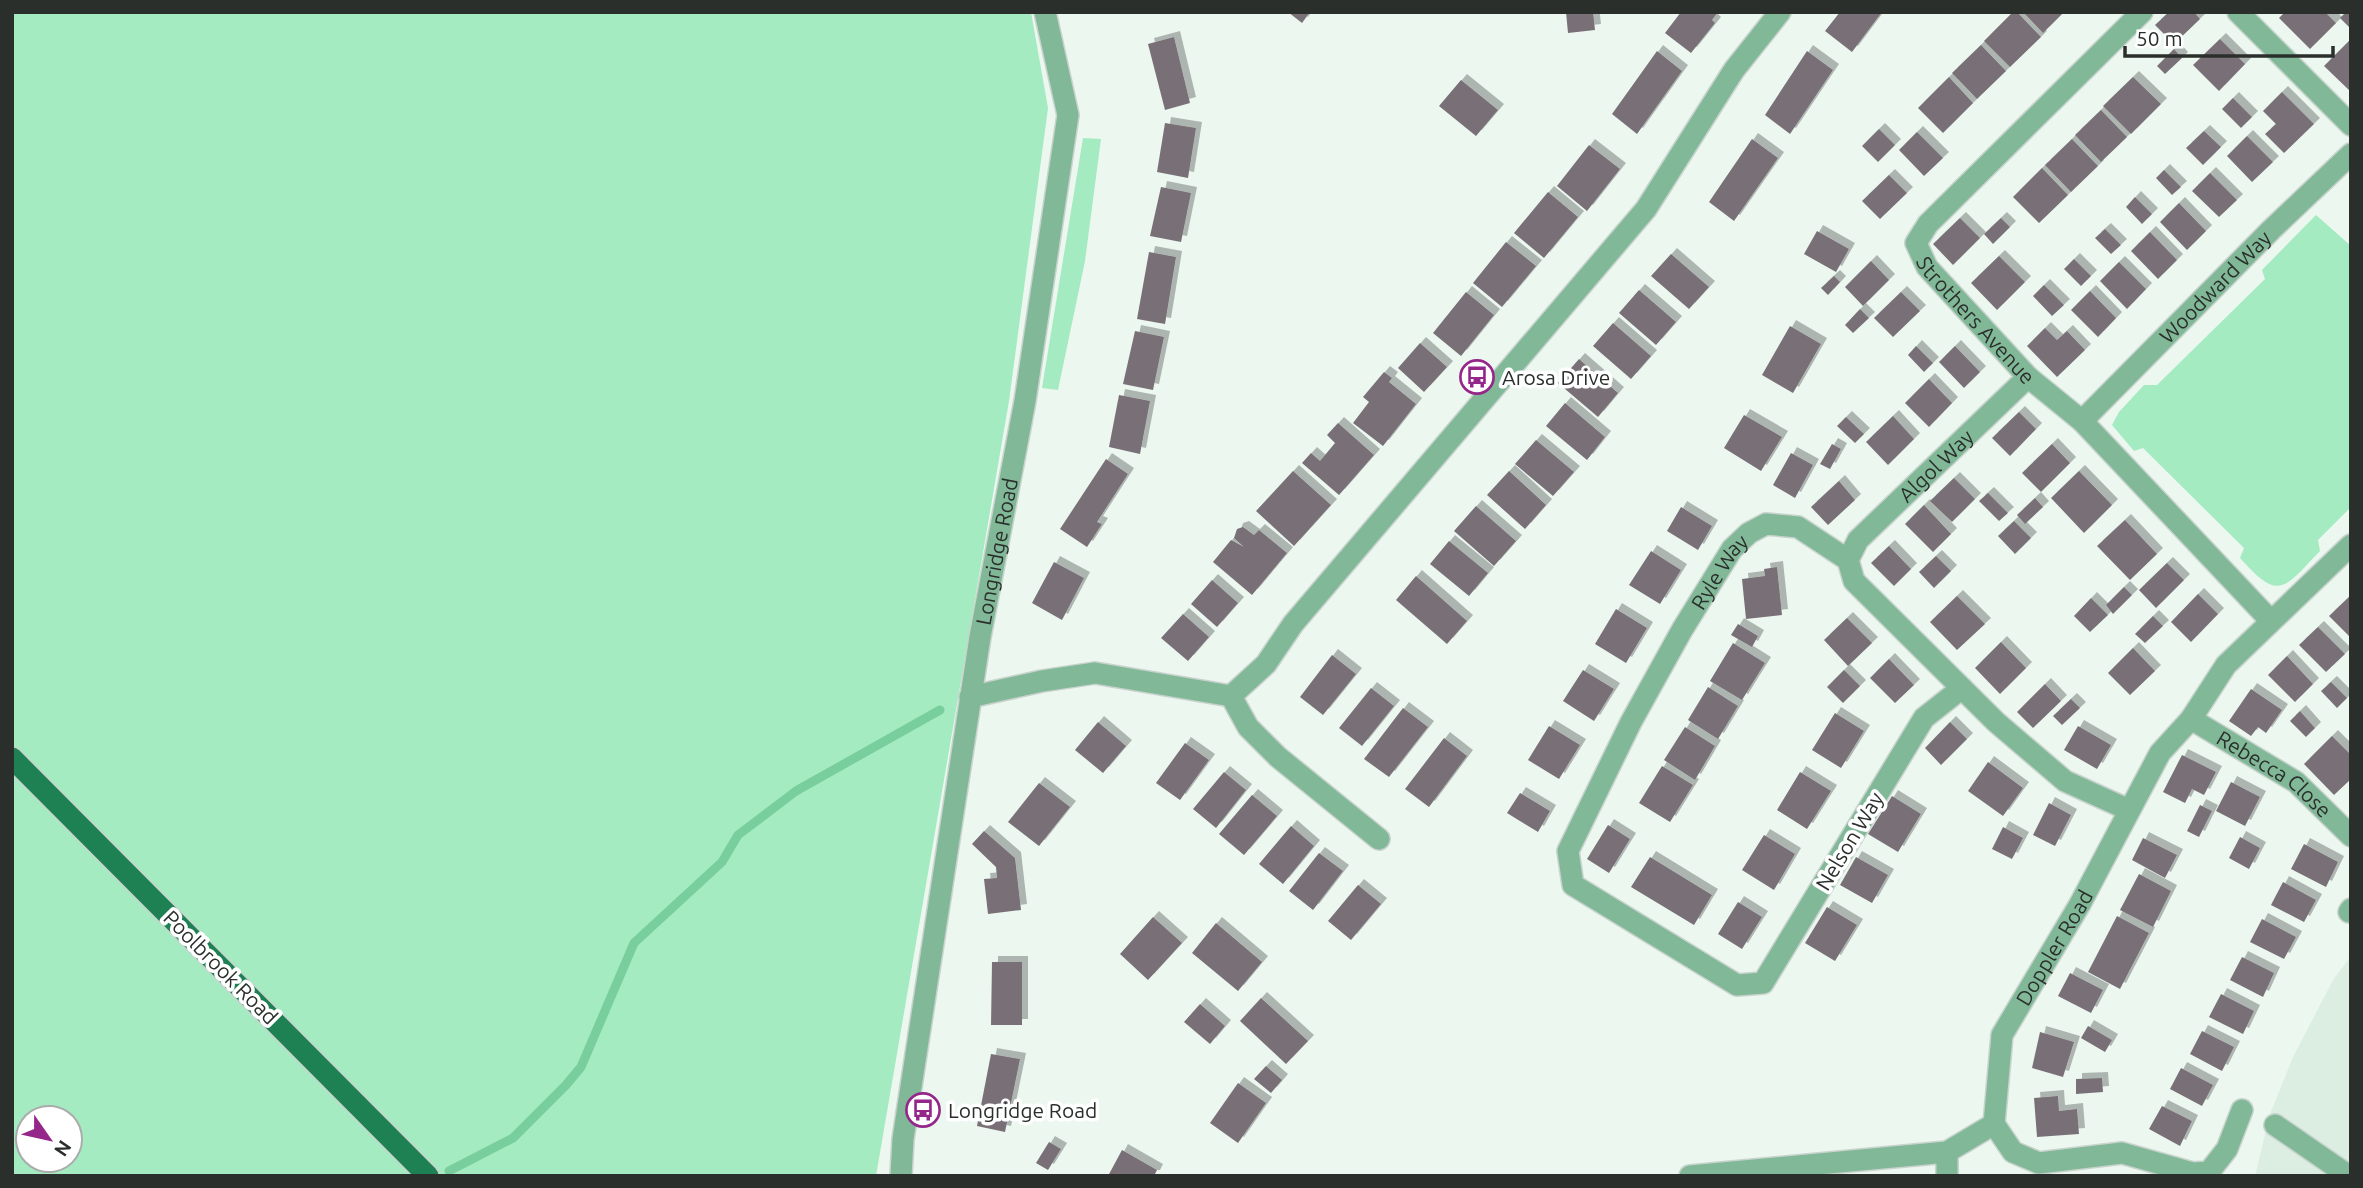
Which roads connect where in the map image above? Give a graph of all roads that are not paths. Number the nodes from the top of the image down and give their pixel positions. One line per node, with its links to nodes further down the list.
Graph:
1 (1045, 12): 14 (street, Longridge Road)
2 (1780, 12): 13 (street)
3 (2142, 12): 7 (street, Strothers Avenue)
4 (2238, 12): 5 (street)
5 (2351, 125)
6 (2351, 154): 8 (street, Woodward Way)
7 (2028, 377): 8 (street, Strothers Avenue); 10 (street, Algol Way)
8 (2082, 421): 11 (street, Strothers Avenue)
9 (2351, 545): 11 (street, Doppler Road)
10 (1848, 561): 12 (street, Ryle Way); 20 (street, Ryle Way)
11 (2271, 621): 15 (street, Doppler Road)
12 (1962, 688): 17 (street, Ryle Way); 20 (street, Nelson Way)
13 (1231, 696): 14 (street); 19 (street)
14 (971, 697): 26 (street, Longridge Road)
15 (2191, 719): 17 (street, Doppler Road); 18 (street, Rebecca Close)
16 (12, 758): 25 (main road, Poolbrook Road)
17 (2129, 810): 22 (street, Doppler Road)
18 (2351, 836)
19 (1379, 839)
20 (1737, 985)
21 (2242, 1110): 22 (street)
22 (1994, 1124): 24 (street)
23 (2275, 1125): 29 (street)
24 (1947, 1152): 27 (street); 28 (street)
25 (428, 1176)
26 (901, 1176)
27 (1690, 1176)
28 (1947, 1176)
29 (2349, 1176)

